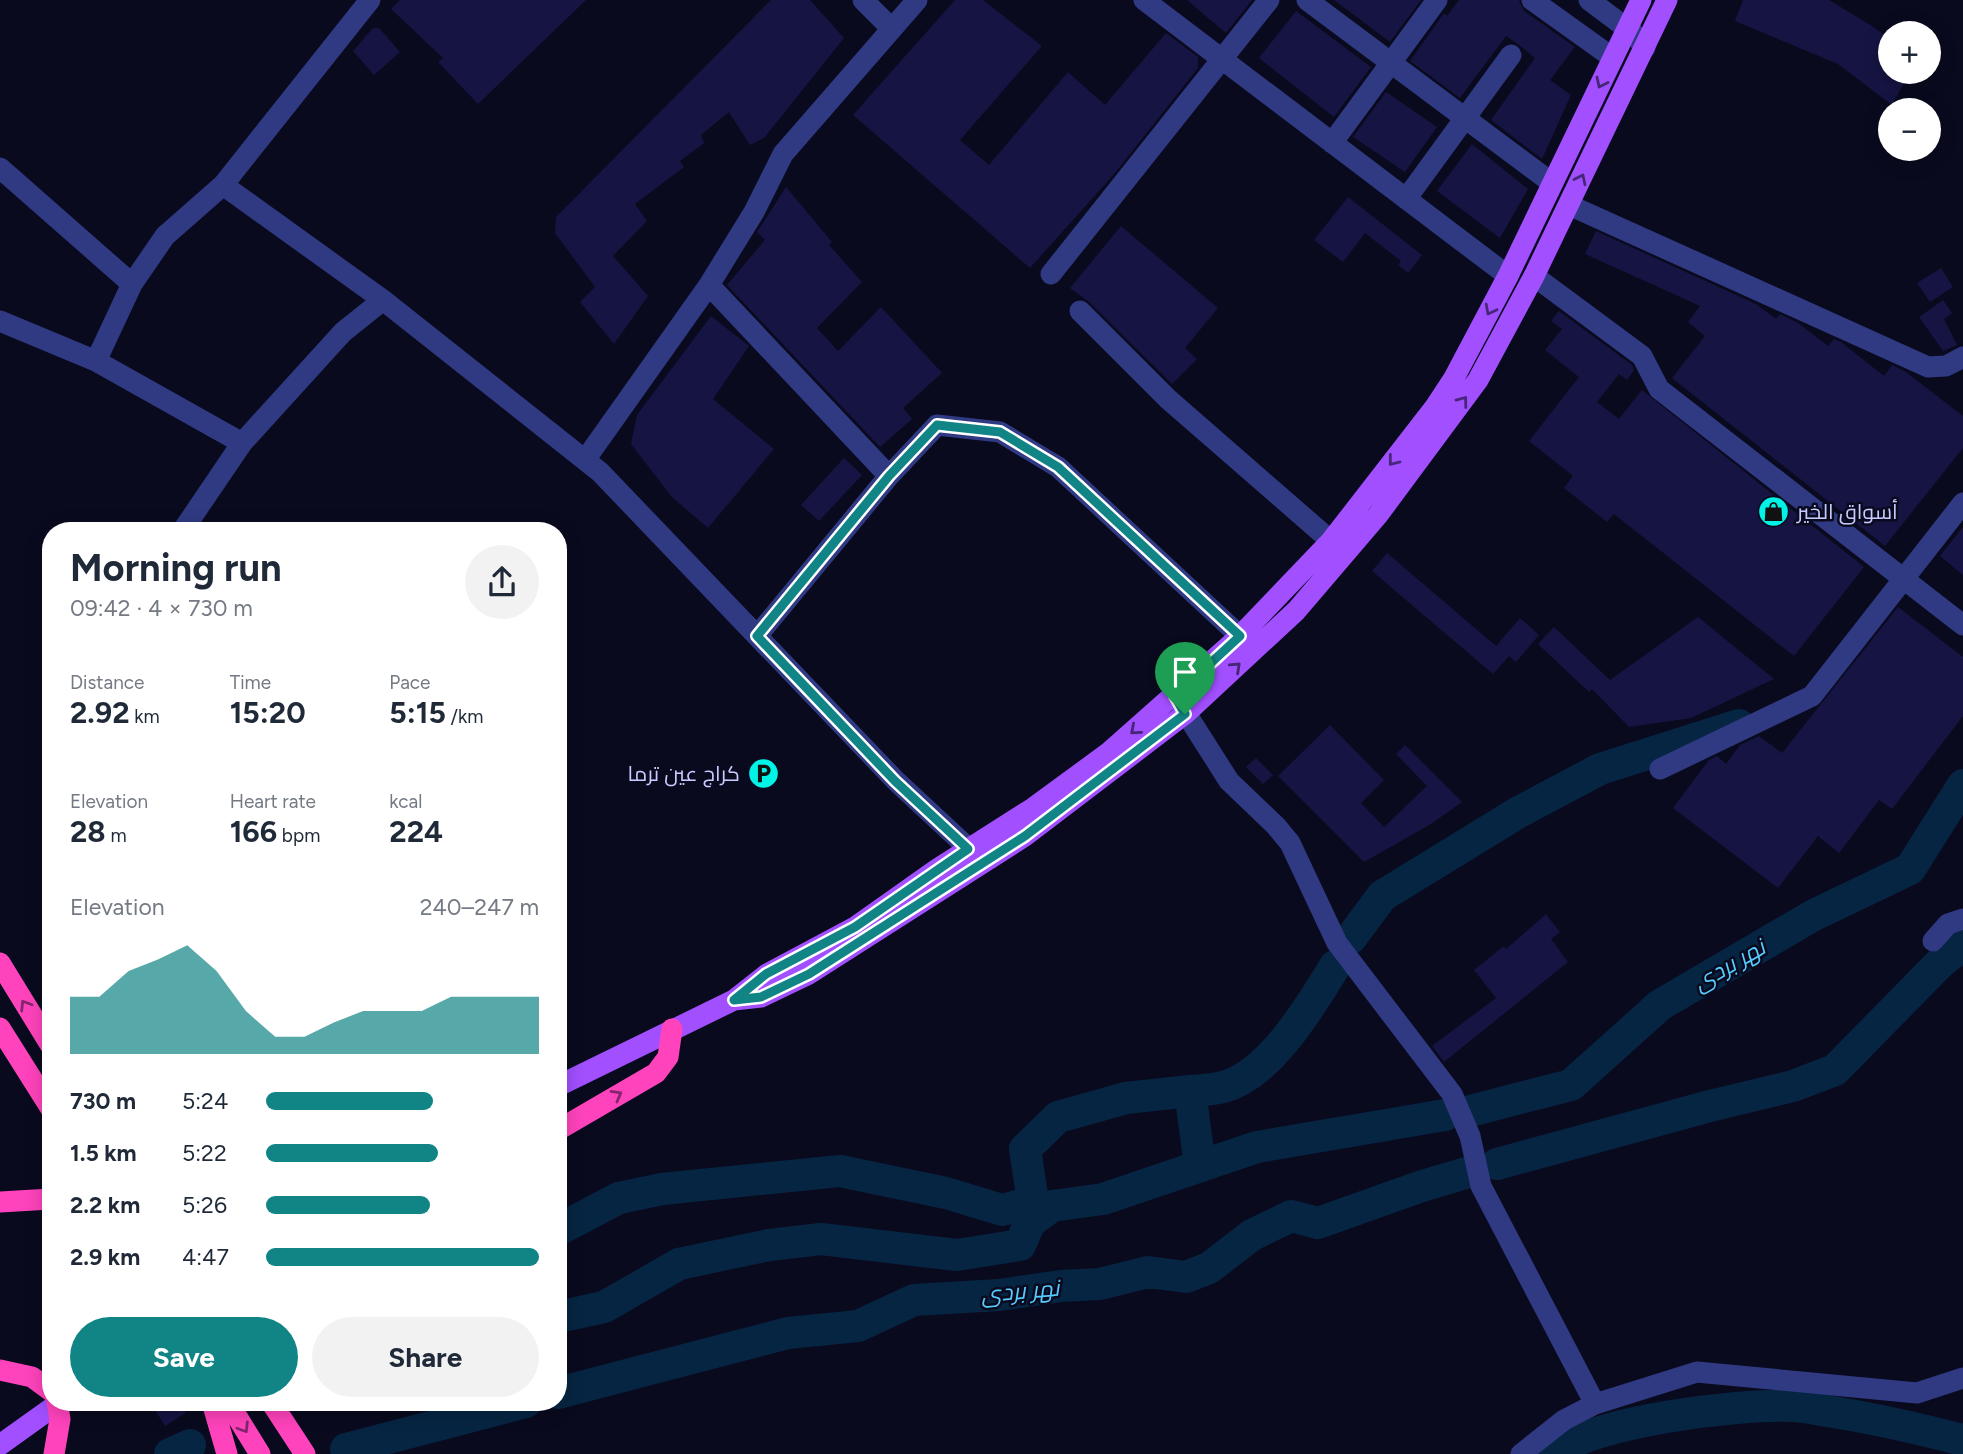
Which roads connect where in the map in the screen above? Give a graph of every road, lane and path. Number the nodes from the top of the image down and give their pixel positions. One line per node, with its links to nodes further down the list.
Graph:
1 (370, 0): 23 (street)
2 (863, 0): 12 (street)
3 (917, 0): 12 (street)
4 (1144, 0): 17 (street)
5 (1269, 0): 17 (street)
6 (1307, 0): 18 (street)
7 (1437, 0): 18 (street)
8 (1532, 0): 16 (street)
9 (1589, 0): 13 (street)
10 (1641, 0): 13 (main road)
11 (1667, 0): 14 (main road)
12 (892, 29): 30 (street)
13 (1627, 29): 14 (street); 16 (main road)
14 (1645, 48): 25 (main road, one-way to 14)
15 (1511, 55): 19 (street)
16 (1613, 58): 22 (main road, one-way to 22)
17 (1222, 60): 20 (street); 26 (street)
18 (1391, 63): 19 (street); 20 (street)
19 (1464, 119): 22 (street); 24 (street)
20 (1332, 143): 24 (street)
21 (3, 175): 29 (street)
22 (1552, 183): 27 (main road)
23 (223, 185): 29 (street); 31 (street)
24 (1406, 198): 27 (street)
25 (1569, 205): 28 (main road); 34 (street)
26 (1051, 274)
27 (1507, 276): 41 (main road, one-way to 41)
28 (1534, 276): 42 (street); 46 (main road, one-way to 28)
29 (132, 284): 35 (street)
30 (709, 285): 37 (street); 38 (street)
31 (383, 300): 36 (street); 37 (street)
32 (1080, 311): 41 (street)
33 (0, 321): 35 (street)
34 (1963, 357)
35 (96, 361): 36 (street)
36 (242, 443): 40 (street)
37 (585, 460): 44 (street)
38 (889, 476): 44 (street); 45 (street)
39 (1963, 503): 42 (street)
40 (188, 522)
41 (1331, 541): 45 (main road)
42 (1904, 579): 43 (street); 47 (street)
43 (1963, 625)
44 (757, 636): 48 (street)
45 (1240, 636): 46 (main road)
46 (1180, 705): 48 (main road); 63 (street)
47 (1660, 769)
48 (976, 855): 53 (main road)
49 (1963, 919): 50 (street)
50 (1933, 941)
51 (0, 963): 54 (highway, one-way to 51)
52 (0, 1028): 56 (highway)
53 (672, 1029): 55 (main road); 57 (highway, one-way to 53)
54 (42, 1031)
55 (567, 1082)
56 (42, 1099)
57 (567, 1125)
58 (42, 1201): 59 (highway)
59 (0, 1202)
60 (0, 1370): 62 (highway)
61 (1963, 1378): 63 (street)
62 (42, 1386)
63 (1595, 1404): 75 (street)
64 (45, 1411): 70 (main road)
65 (60, 1411): 71 (highway)
66 (215, 1411): 72 (highway)
67 (234, 1411): 73 (highway, one-way to 73)
68 (277, 1411): 74 (highway)
69 (291, 1411): 74 (highway)
70 (0, 1445)
71 (54, 1454)
72 (227, 1454)
73 (260, 1454)
74 (307, 1454)
75 (1521, 1454)

